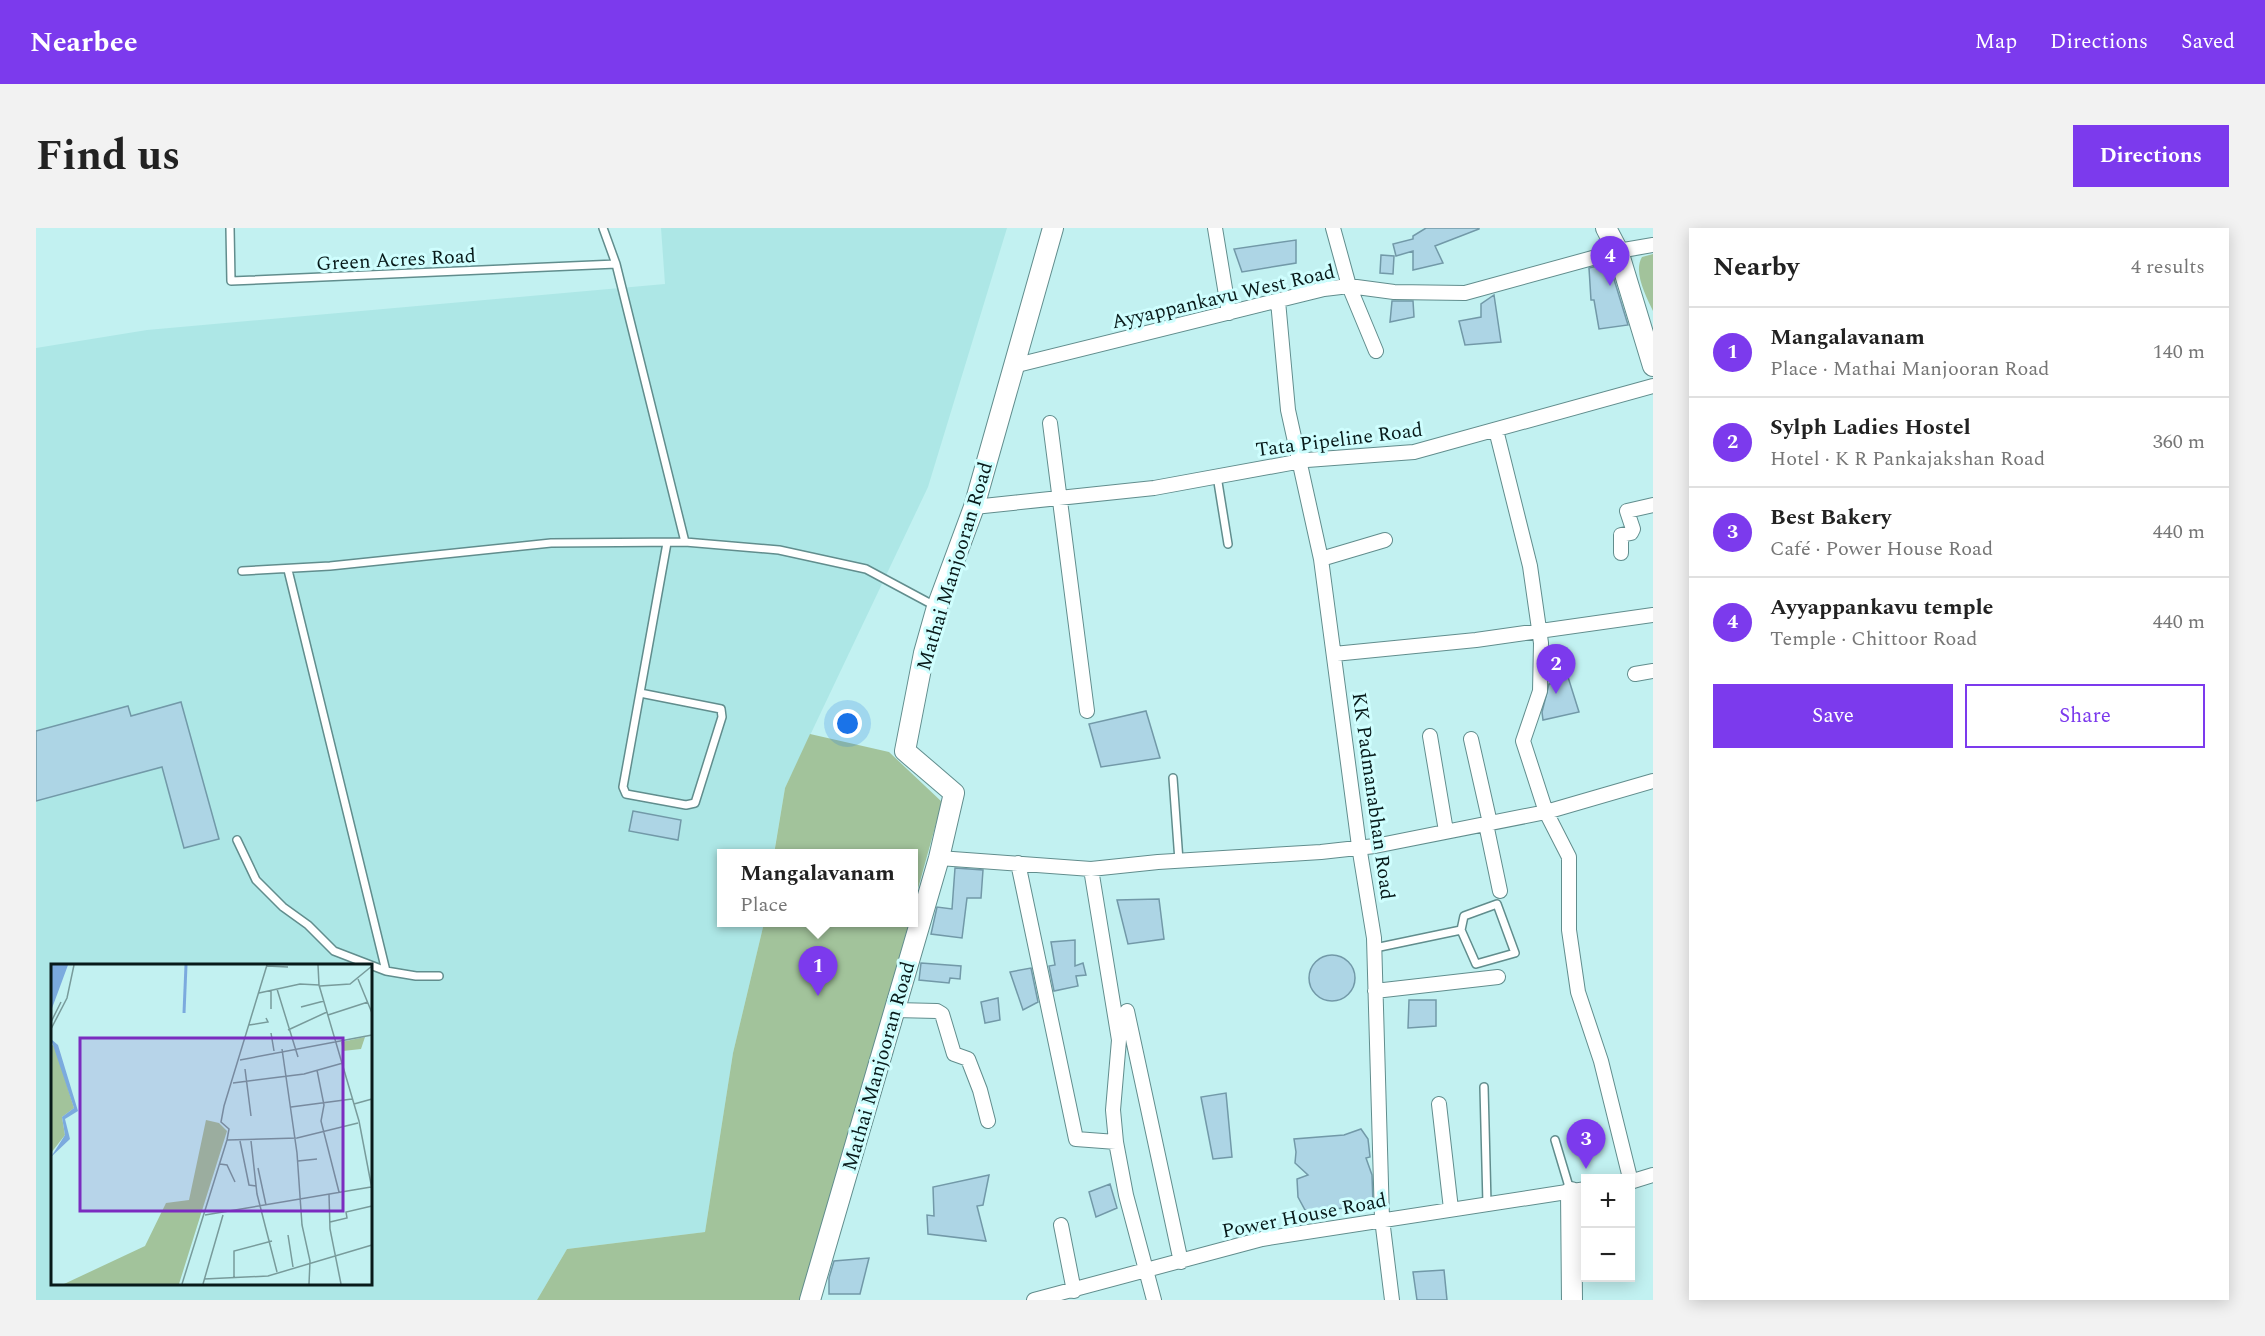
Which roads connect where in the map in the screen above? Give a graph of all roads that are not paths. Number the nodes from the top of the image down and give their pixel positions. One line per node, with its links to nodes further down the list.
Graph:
1 (230, 228): 9 (lane, Green Acres Road)
2 (603, 228): 9 (lane)
3 (1053, 228): 14 (street, Mathai Manjooran Road)
4 (1215, 228): 12 (street)
5 (1333, 228): 10 (street)
6 (1606, 228): 8 (street)
7 (1653, 245): 8 (street, Ayyappankavu West Road)
8 (1618, 251): 10 (street, Ayyappankavu West Road); 15 (street)
9 (616, 264): 25 (lane)
10 (1349, 286): 11 (street, Ayyappankavu West Road); 13 (street)
11 (1278, 301): 12 (street, Ayyappankavu West Road); 19 (street, KK Padmanabhan Road)
12 (1229, 313): 14 (street, Ayyappankavu West Road)
13 (1376, 351)
14 (1013, 366): 23 (street, Mathai Manjooran Road)
15 (1653, 366)
16 (1653, 386): 18 (street, Tata Pipeline Road)
17 (1050, 423): 21 (street)
18 (1496, 430): 19 (street, Tata Pipeline Road); 34 (street)
19 (1299, 461): 20 (street, Tata Pipeline Road); 29 (street, KK Padmanabhan Road)
20 (1217, 476): 21 (street, Tata Pipeline Road); 27 (lane)
21 (1060, 498): 23 (street, Tata Pipeline Road); 39 (street)
22 (1653, 505): 28 (street)
23 (974, 507): 32 (street, Mathai Manjooran Road)
24 (1385, 540): 29 (street)
25 (685, 542): 26 (lane); 32 (lane)
26 (667, 543): 30 (lane); 38 (lane)
27 (1228, 544)
28 (1620, 553)
29 (1321, 559): 35 (street, KK Padmanabhan Road)
30 (288, 570): 31 (lane); 58 (lane)
31 (242, 571)
32 (937, 607): 49 (street, Mathai Manjooran Road)
33 (1653, 615): 34 (street)
34 (1540, 631): 35 (street); 44 (street)
35 (1334, 654): 48 (street, KK Padmanabhan Road)
36 (1653, 671): 37 (street)
37 (1635, 674)
38 (640, 693): 38 (lane)
39 (1087, 711)
40 (1430, 736): 46 (street)
41 (1471, 739): 45 (street)
42 (1173, 778): 50 (lane)
43 (1653, 781): 44 (street)
44 (1546, 812): 45 (street); 69 (street)
45 (1488, 824): 46 (street); 53 (street)
46 (1446, 831): 48 (street)
47 (237, 840): 56 (lane)
48 (1359, 847): 50 (street); 55 (street, KK Padmanabhan Road)
49 (939, 858): 51 (street); 62 (street, Mathai Manjooran Road)
50 (1179, 861): 52 (street)
51 (1018, 863): 52 (street); 68 (street)
52 (1091, 869): 63 (street)
53 (1500, 891)
54 (1461, 930): 54 (lane); 55 (lane)
55 (1375, 948): 61 (street, KK Padmanabhan Road)
56 (368, 964)
57 (372, 966): 58 (lane)
58 (386, 971): 59 (lane)
59 (439, 976)
60 (1498, 977): 61 (street)
61 (1376, 992): 75 (street, KK Padmanabhan Road)
62 (895, 1010): 66 (street); 80 (street, Mathai Manjooran Road)
63 (1122, 1016): 68 (street); 77 (street)
64 (1484, 1087): 73 (lane)
65 (1439, 1104): 74 (street)
66 (988, 1121)
67 (1555, 1140): 72 (lane)
68 (1116, 1142): 78 (street)
69 (1629, 1174)
70 (1653, 1175): 71 (street)
71 (1635, 1179)
72 (1578, 1191): 73 (street, Power House Road); 84 (street)
73 (1487, 1204): 74 (street, Power House Road)
74 (1451, 1209): 75 (street, Power House Road)
75 (1382, 1219): 77 (street, Power House Road); 83 (street, KK Padmanabhan Road)
76 (1061, 1225): 79 (street)
77 (1181, 1262): 78 (street, Power House Road)
78 (1145, 1272): 79 (street, Power House Road); 82 (street)
79 (1074, 1291): 81 (street, Power House Road)
80 (810, 1300)
81 (1034, 1300)
82 (1154, 1300)
83 (1392, 1300)
84 (1572, 1300)

